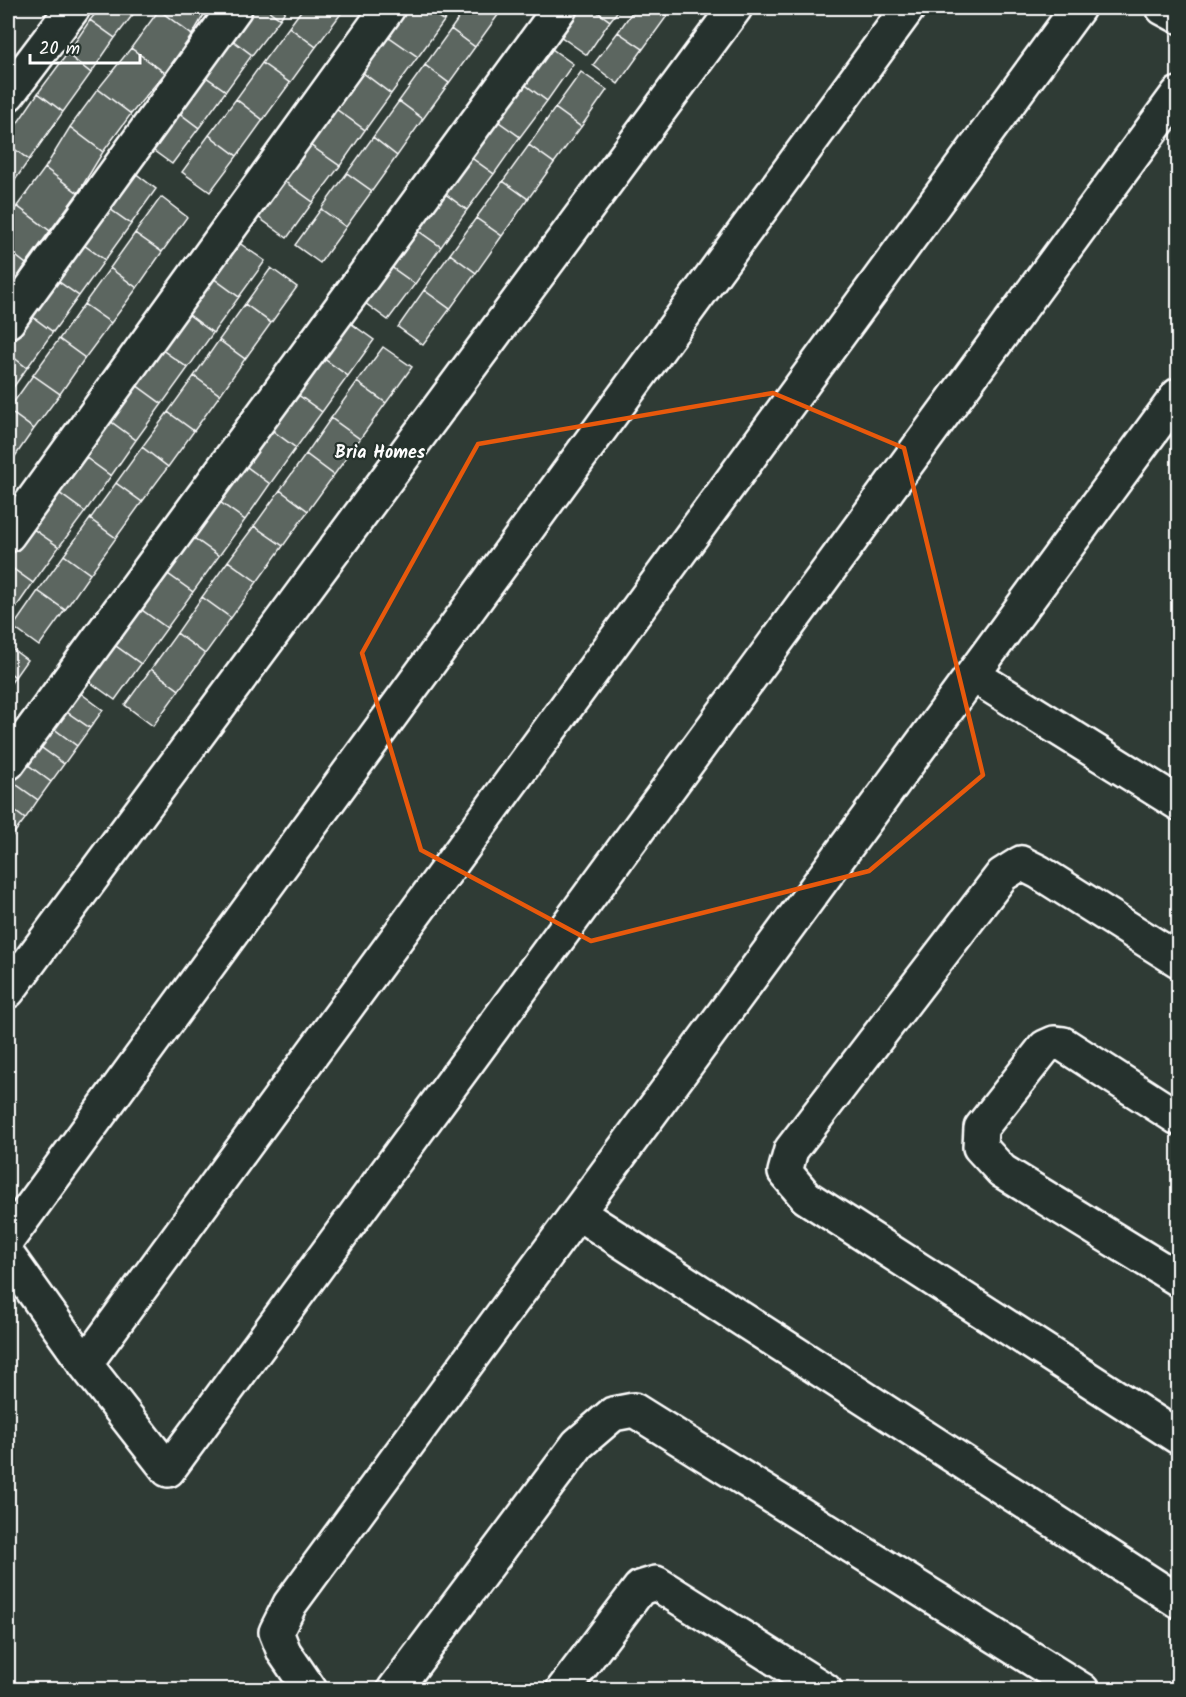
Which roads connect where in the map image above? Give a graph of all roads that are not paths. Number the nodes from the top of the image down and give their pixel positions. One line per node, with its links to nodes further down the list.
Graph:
1 (73, 8): 10 (street)
2 (235, 8): 12 (street)
3 (388, 8): 14 (street)
4 (560, 8): 16 (street)
5 (735, 8): 19 (street)
6 (908, 8): 22 (street)
7 (1078, 8): 25 (street)
8 (1163, 8): 9 (street)
9 (1179, 16)
10 (8, 94)
11 (1179, 94): 25 (street)
12 (8, 321)
13 (1179, 395): 15 (street)
14 (8, 535)
15 (973, 675): 17 (street); 21 (street)
16 (8, 763)
17 (1179, 803)
18 (1179, 960): 26 (street)
19 (8, 992)
20 (1179, 1118): 24 (street)
21 (578, 1213): 27 (street); 28 (street)
22 (8, 1239)
23 (8, 1256): 25 (street)
24 (1179, 1279)
25 (85, 1364)
26 (1179, 1437)
27 (1179, 1601)
28 (310, 1689)
29 (394, 1689): 32 (street)
30 (563, 1689): 31 (street)
31 (825, 1689)
32 (1082, 1689)

